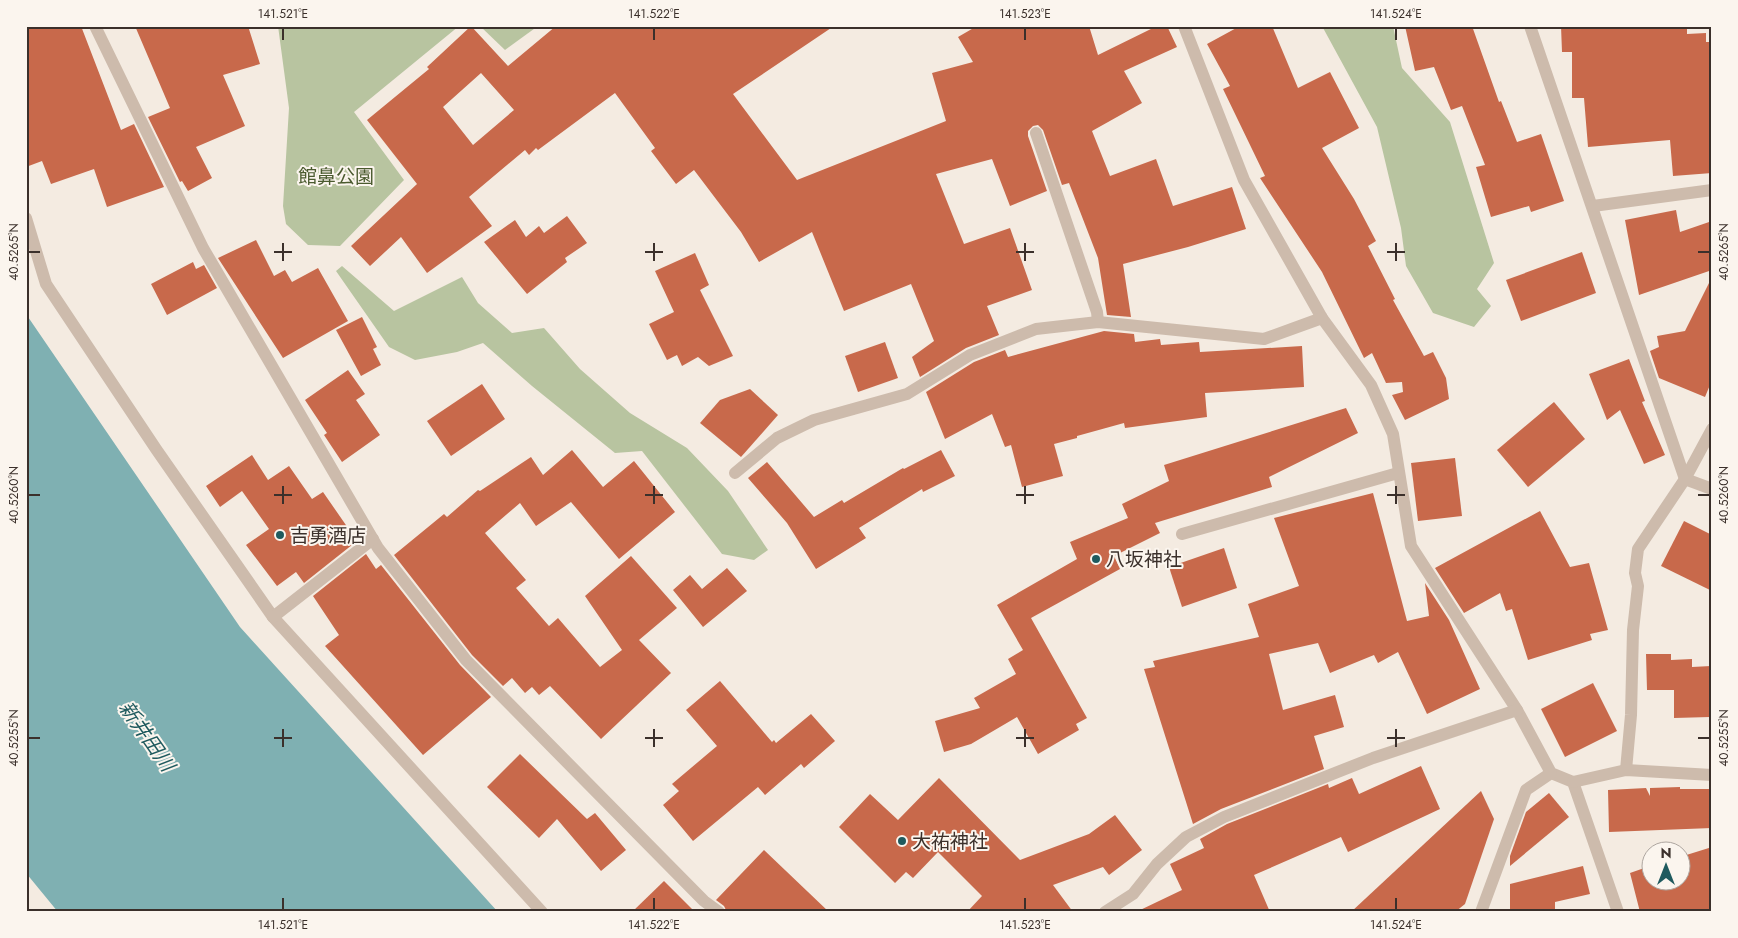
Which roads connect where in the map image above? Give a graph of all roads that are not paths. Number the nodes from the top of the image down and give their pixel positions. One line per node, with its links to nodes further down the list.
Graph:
1 (95, 26): 16 (street)
2 (1184, 26): 8 (street)
3 (1530, 26): 6 (street)
4 (1036, 133): 9 (street)
5 (1712, 190): 6 (street)
6 (1593, 206): 13 (street)
7 (26, 218): 17 (street)
8 (1322, 318): 9 (street); 11 (street)
9 (1098, 322): 12 (street)
10 (1712, 429): 13 (street)
11 (1398, 472): 15 (street); 18 (street)
12 (735, 474)
13 (1685, 479): 14 (street); 19 (street)
14 (1712, 489)
15 (1182, 534)
16 (373, 539): 17 (street); 24 (street)
17 (273, 617): 23 (street)
18 (1517, 710): 20 (street); 25 (street)
19 (1626, 770): 21 (street); 22 (street)
20 (1551, 773): 22 (street); 26 (street)
21 (1712, 775)
22 (1573, 782): 27 (street)
23 (542, 912)
24 (719, 912)
25 (1105, 912)
26 (1481, 912)
27 (1618, 912)

